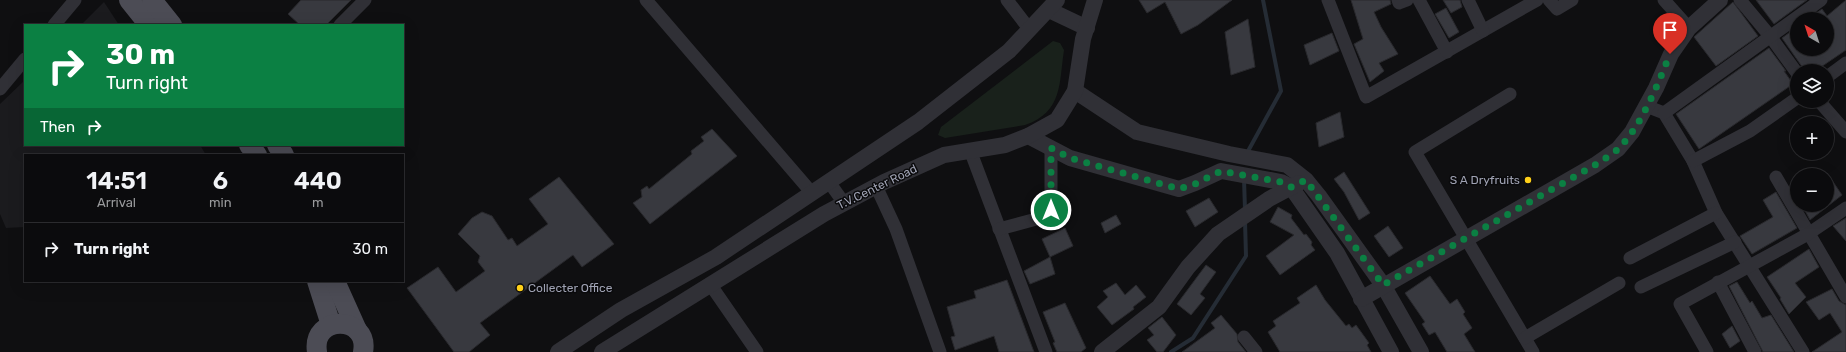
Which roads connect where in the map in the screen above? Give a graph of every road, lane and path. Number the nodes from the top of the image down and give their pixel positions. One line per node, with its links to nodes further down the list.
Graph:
1 (75, 0): 21 (street)
2 (129, 0): 22 (main road)
3 (152, 0): 23 (main road)
4 (365, 0): 24 (street)
5 (646, 0): 54 (street)
6 (1008, 0): 27 (street)
7 (1095, 0): 25 (street, T.V.Center Road)
8 (1328, 0): 30 (street)
9 (1398, 0): 10 (street)
10 (1407, 0)
11 (1419, 0): 30 (street)
12 (1468, 0): 28 (street)
13 (1537, 0): 28 (street)
14 (1549, 0): 15 (street)
15 (1572, 0)
16 (1664, 0): 26 (street)
17 (1720, 0): 26 (street)
18 (1740, 0): 29 (street)
19 (1821, 0): 29 (street)
20 (1053, 5): 25 (street); 27 (street)
21 (55, 24)
22 (148, 24)
23 (171, 24)
24 (341, 24)
25 (1086, 28): 36 (street, T.V.Center Road)
26 (1690, 28): 39 (street)
27 (1030, 30): 51 (street)
28 (1483, 31): 30 (street)
29 (1770, 36): 32 (street); 41 (street)
30 (1447, 52)
31 (24, 60): 35 (street)
32 (1790, 64)
33 (1846, 64): 34 (street)
34 (1834, 72)
35 (0, 89)
36 (1075, 91): 43 (street, T.V.Center Road); 50 (street)
37 (1510, 94): 60 (street)
38 (1790, 103): 48 (street)
39 (1646, 106): 41 (street); 60 (street)
40 (1825, 108): 42 (street)
41 (1664, 112): 48 (street)
42 (1846, 132)
43 (1028, 136): 45 (street); 46 (street, T.V.Center Road)
44 (250, 146): 47 (main road)
45 (1051, 148): 52 (street); 58 (street)
46 (970, 150): 53 (street, T.V.Center Road); 58 (street)
47 (256, 154)
48 (1693, 161): 57 (street)
49 (1776, 177): 59 (street)
50 (1306, 180): 52 (street); 69 (street)
51 (829, 182): 54 (street); 55 (street)
52 (1286, 185): 73 (street); 86 (street)
53 (876, 186): 55 (street, T.V.Center Road); 84 (street)
54 (812, 193): 71 (street)
55 (844, 203): 68 (street, T.V.Center Road)
56 (1846, 208): 59 (street)
57 (1716, 213): 61 (street); 62 (street)
58 (1000, 229): 85 (street)
59 (1808, 234): 63 (street); 72 (street)
60 (1466, 238): 69 (street); 78 (street)
61 (1735, 242): 63 (street); 70 (street)
62 (1630, 258)
63 (1748, 266): 66 (street); 93 (street)
64 (317, 282): 75 (main road)
65 (335, 282): 76 (main road)
66 (1718, 282): 91 (street); 92 (street)
67 (1619, 283): 78 (street)
68 (710, 284): 74 (street, T.V.Center Road); 83 (street)
69 (1383, 285): 73 (street); 89 (street)
70 (1641, 287)
71 (656, 290): 74 (street); 81 (street)
72 (1846, 297)
73 (1361, 299): 88 (street)
74 (668, 311): 82 (street, T.V.Center Road)
75 (331, 325): 76 (main road); 79 (main road)
76 (357, 330): 80 (main road)
77 (1244, 336): 87 (street)
78 (1525, 338): 90 (street)
79 (314, 350)
80 (363, 352)
81 (558, 352)
82 (602, 352)
83 (757, 352)
84 (940, 352)
85 (1046, 352)
86 (1102, 352)
87 (1256, 352)
88 (1392, 352)
89 (1421, 352)
90 (1533, 352)
91 (1707, 352)
92 (1755, 352)
93 (1803, 352)

